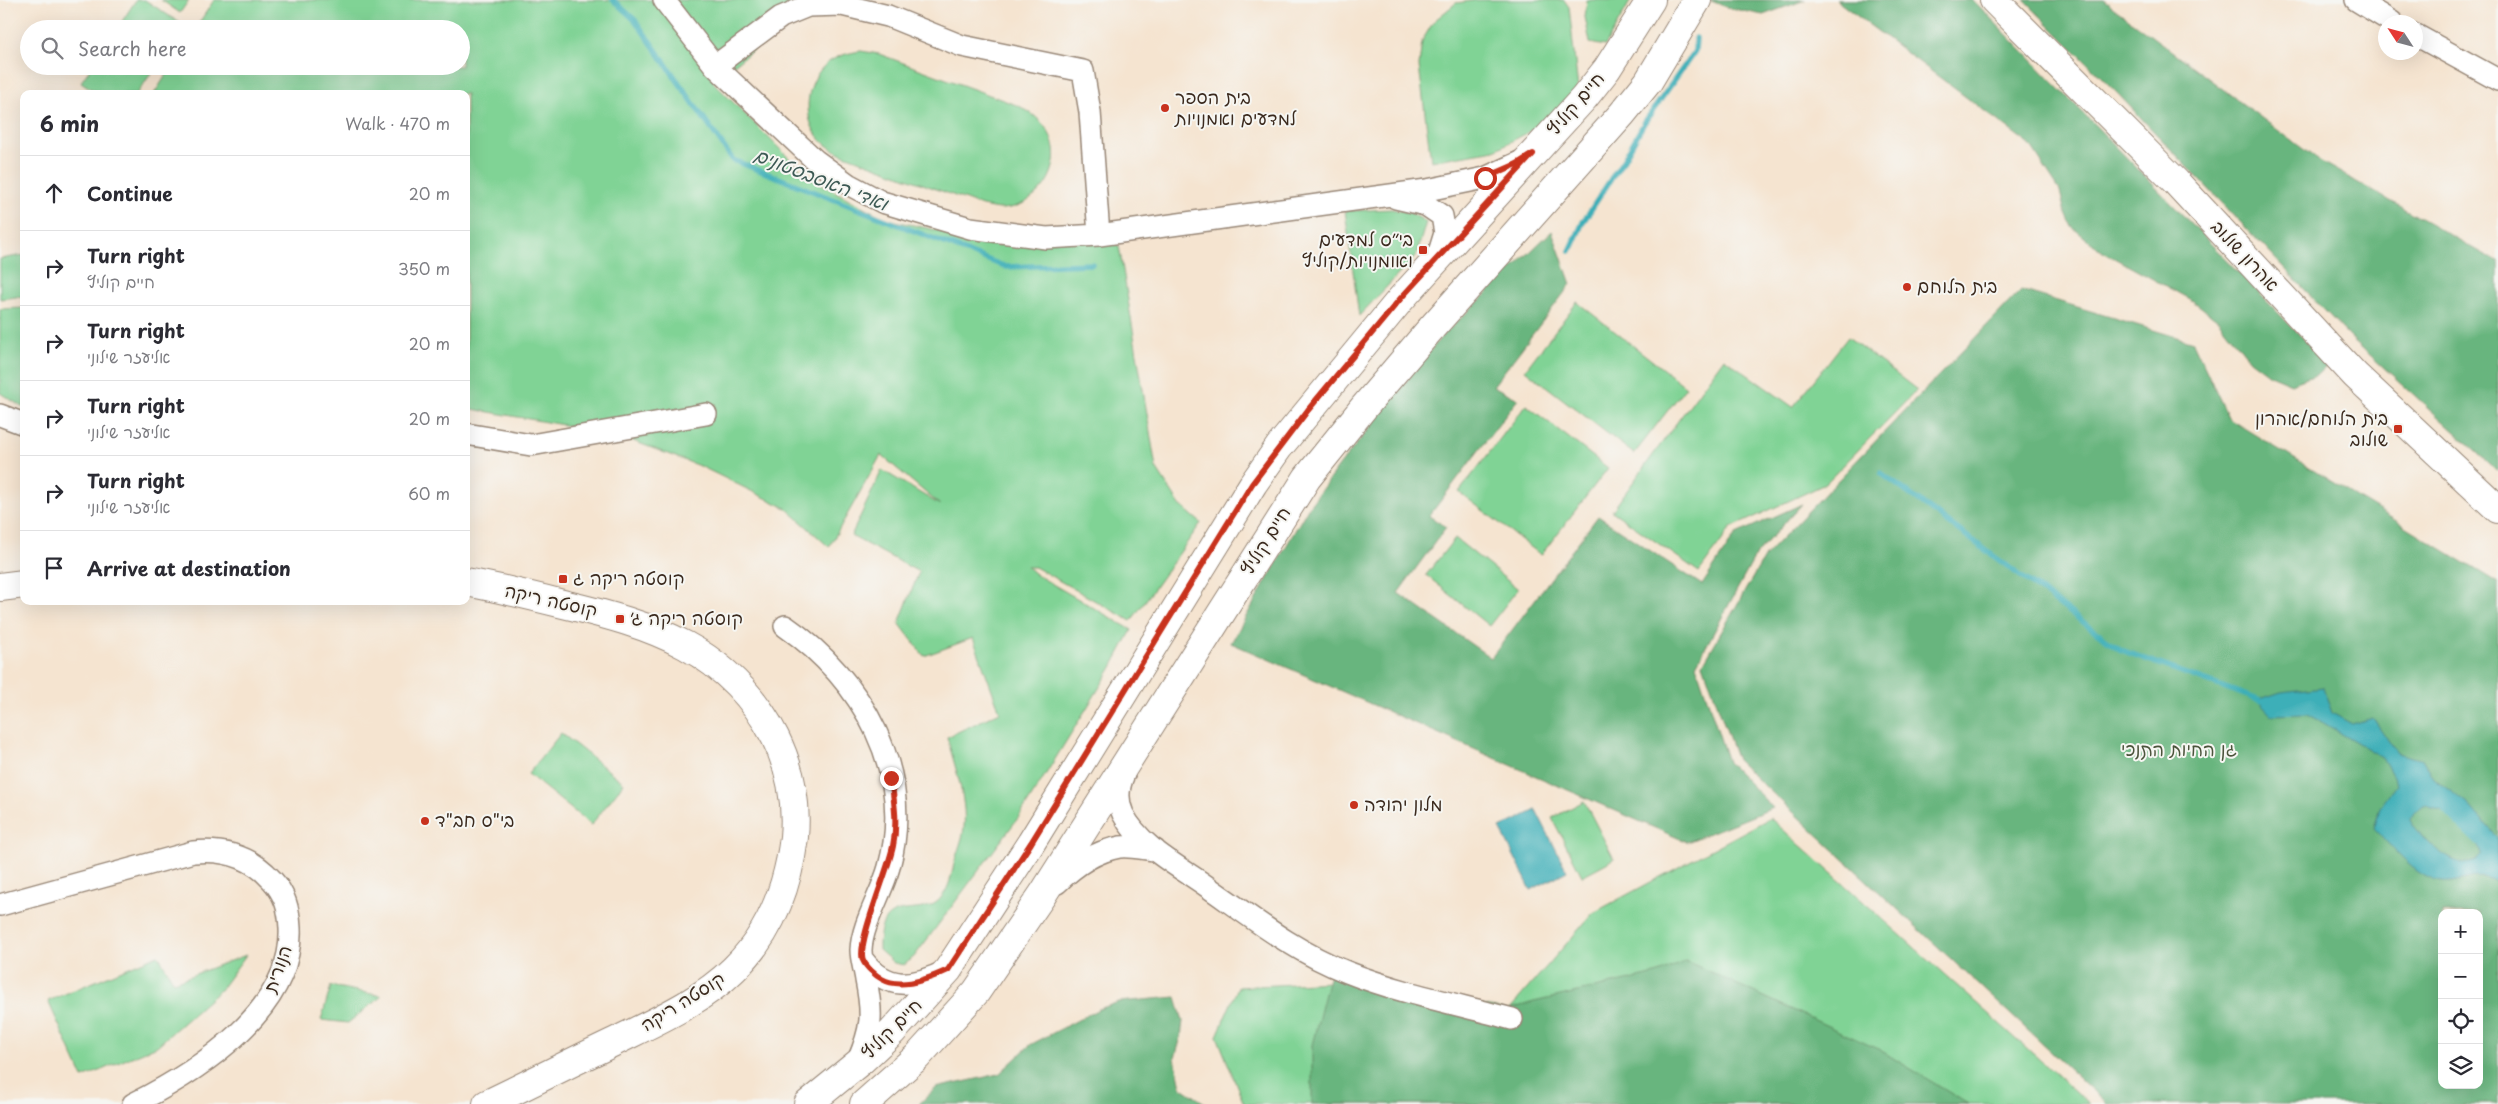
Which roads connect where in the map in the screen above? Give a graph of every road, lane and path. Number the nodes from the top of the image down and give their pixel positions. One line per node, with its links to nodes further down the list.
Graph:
1 (664, 0): 8 (street)
2 (1651, 0): 10 (main road, חיים קוליץ)
3 (1697, 0): 23 (main road, חיים קוליץ)
4 (1994, 0): 18 (main road, אהרון שולוב)
5 (2356, 0): 6 (street)
6 (2381, 15)
7 (2423, 39): 9 (street)
8 (715, 66): 12 (street); 12 (street)
9 (2498, 80)
10 (1533, 154): 11 (street); 13 (main road, חיים קוליץ)
11 (1386, 196): 12 (street); 13 (street)
12 (1099, 235)
13 (1433, 266): 28 (main road, חיים קוליץ)
14 (706, 414): 17 (street)
15 (0, 415): 16 (street)
16 (20, 422)
17 (470, 435)
18 (2498, 509)
19 (470, 583): 32 (main road, קוסטה ריקה)
20 (20, 584): 21 (main road)
21 (0, 587)
22 (784, 626): 27 (street)
23 (1130, 757): 24 (street); 25 (main road, חיים קוליץ)
24 (1155, 850): 25 (street); 29 (street)
25 (1043, 894): 34 (main road, חיים קוליץ)
26 (0, 905): 31 (street, הנורית)
27 (863, 960): 28 (street); 30 (street)
28 (948, 970): 30 (main road, חיים קוליץ)
29 (1512, 1019)
30 (856, 1064): 33 (main road, חיים קוליץ)
31 (133, 1104)
32 (487, 1104)
33 (808, 1104)
34 (864, 1104)

